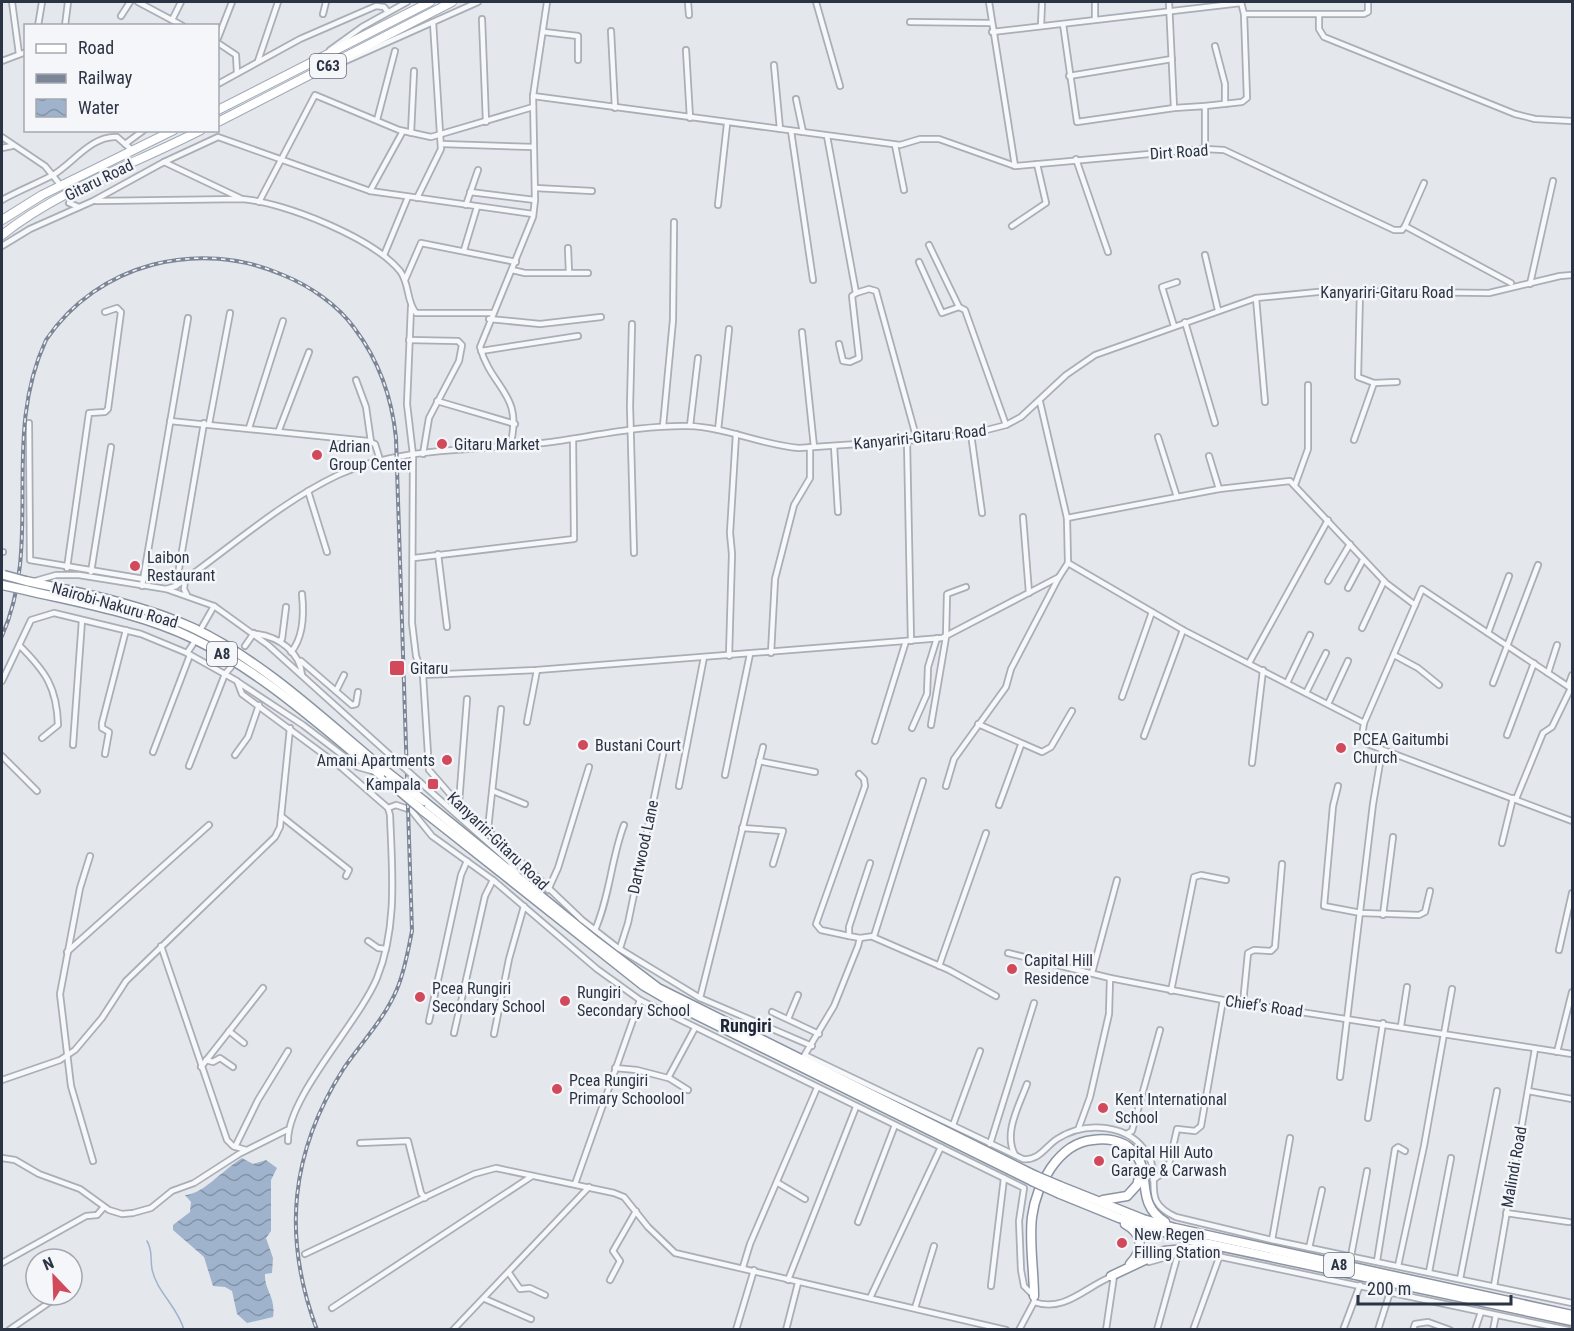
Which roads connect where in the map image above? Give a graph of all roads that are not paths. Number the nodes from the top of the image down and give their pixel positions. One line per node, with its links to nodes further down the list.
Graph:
1 (12, 2): 50 (street)
2 (42, 2): 36 (street)
3 (68, 2): 37 (street)
4 (130, 2): 28 (street)
5 (138, 2): 32 (street)
6 (181, 2): 32 (street)
7 (232, 2): 44 (street)
8 (278, 2): 55 (street)
9 (326, 2): 25 (street)
10 (407, 2): 24 (street)
11 (430, 2): 54 (main road, C63)
12 (452, 2): 57 (main road, C63)
13 (478, 2): 33 (street)
14 (547, 2): 42 (street)
15 (688, 2): 27 (street)
16 (816, 2): 62 (street)
17 (989, 2): 35 (street)
18 (1042, 2): 40 (street)
19 (1095, 2): 31 (street)
20 (1169, 2): 23 (street)
21 (1241, 2): 23 (street); 26 (street)
22 (1368, 2): 29 (street)
23 (1169, 10): 31 (street); 51 (street)
24 (388, 12): 54 (street); 55 (street)
25 (323, 14)
26 (1244, 14): 29 (street); 65 (street)
27 (689, 15)
28 (121, 16)
29 (1319, 16): 74 (street)
30 (482, 19): 75 (street)
31 (1095, 19): 39 (street)
32 (172, 20): 38 (street)
33 (433, 22): 57 (street); 86 (street)
34 (910, 22): 35 (street)
35 (991, 23): 43 (street)
36 (38, 24)
37 (64, 24)
38 (179, 24)
39 (1063, 24): 40 (street); 60 (street)
40 (1041, 26): 43 (street)
41 (611, 31): 68 (street)
42 (544, 32): 52 (street); 63 (street)
43 (992, 32): 100 (street)
44 (219, 35)
45 (219, 45): 59 (street)
46 (1215, 46): 65 (street)
47 (686, 50): 71 (street)
48 (395, 51): 72 (street)
49 (24, 53): 50 (street)
50 (19, 54): 53 (street)
51 (1172, 59): 60 (street); 69 (street)
52 (578, 60)
53 (2, 61)
54 (313, 62): 70 (main road, C63)
55 (257, 63): 59 (street)
56 (774, 65): 77 (street)
57 (318, 71): 73 (main road, C63)
58 (414, 71): 84 (street)
59 (237, 73): 61 (street)
60 (1069, 76): 69 (street)
61 (219, 83)
62 (840, 86)
63 (533, 96): 67 (street); 68 (street, Dirt Road)
64 (796, 99): 83 (street)
65 (1226, 104): 66 (street)
66 (1206, 106): 69 (street); 94 (street)
67 (533, 108): 75 (street); 92 (street)
68 (615, 108): 71 (street, Dirt Road)
69 (1174, 108)
70 (219, 109)
71 (690, 118): 76 (street, Dirt Road)
72 (377, 120): 78 (street); 96 (street)
73 (219, 121)
74 (1572, 121)
75 (486, 122): 86 (street)
76 (727, 124): 77 (street, Dirt Road); 120 (street)
77 (780, 129): 79 (street, Dirt Road)
78 (403, 131): 84 (street); 109 (street)
79 (792, 131): 83 (street, Dirt Road); 143 (street)
80 (141, 132): 88 (street)
81 (170, 132): 95 (main road, Gitaru Road)
82 (197, 132): 128 (main road, Gitaru Road)
83 (804, 132): 85 (street, Dirt Road)
84 (411, 133): 86 (street)
85 (827, 135): 90 (street, Dirt Road); 148 (street)
86 (440, 136): 89 (street)
87 (2, 137): 91 (street)
88 (125, 144): 95 (street); 102 (street)
89 (442, 144): 92 (street); 112 (street)
90 (894, 145): 100 (street, Dirt Road); 108 (street)
91 (12, 146): 93 (street); 102 (street)
92 (534, 147): 106 (street)
93 (2, 148)
94 (1205, 149): 97 (street, Dirt Road); 127 (street, Dirt Road)
95 (132, 150): 124 (main road, Gitaru Road)
96 (280, 159): 98 (street); 109 (street); 117 (street)
97 (1076, 159): 99 (street, Dirt Road); 133 (street)
98 (164, 162): 113 (street); 116 (street)
99 (1036, 164): 100 (street, Dirt Road); 126 (street)
100 (1015, 166)
101 (478, 170): 110 (street)
102 (54, 174): 104 (street); 114 (street)
103 (1553, 181): 146 (street)
104 (58, 182)
105 (1424, 183): 127 (street)
106 (535, 188): 107 (street); 115 (street)
107 (592, 190)
108 (904, 190)
109 (370, 191): 111 (street)
110 (470, 192): 115 (street); 119 (street)
111 (408, 197): 112 (street); 134 (street)
112 (417, 198): 119 (street)
113 (242, 199): 116 (street); 117 (street)
114 (2, 200)
115 (535, 200): 123 (street)
116 (93, 201): 121 (street)
117 (259, 202): 134 (street)
118 (69, 203): 121 (street)
119 (466, 205): 122 (street)
120 (718, 205)
121 (79, 207): 130 (street)
122 (477, 207): 123 (street); 132 (street)
123 (534, 214): 136 (street)
124 (2, 220)
125 (674, 222): 184 (street)
126 (1012, 226)
127 (1405, 226): 145 (street, Dirt Road)
128 (2, 236)
129 (929, 245): 151 (street)
130 (2, 246)
131 (568, 248): 139 (street)
132 (464, 250): 136 (street); 142 (street)
133 (1108, 252)
134 (384, 255): 142 (street)
135 (1205, 255): 152 (street)
136 (516, 262): 138 (street)
137 (919, 262): 151 (street)
138 (512, 270): 139 (street); 155 (street)
139 (568, 273): 140 (street)
140 (588, 273)
141 (1572, 275): 146 (street, Kanyariri-Gitaru Road)
142 (405, 280): 150 (street, Kanyariri-Gitaru Road)
143 (813, 280)
144 (1177, 282): 162 (street)
145 (1512, 283)
146 (1530, 284): 147 (street, Kanyariri-Gitaru Road)
147 (1360, 291): 149 (street, Kanyariri-Gitaru Road); 173 (street)
148 (855, 293): 167 (street); 194 (street)
149 (1256, 298): 152 (street, Kanyariri-Gitaru Road); 177 (street)
150 (411, 307): 155 (street); 166 (street, Kanyariri-Gitaru Road)
151 (959, 307): 183 (street)
152 (1218, 310): 160 (street, Kanyariri-Gitaru Road)
153 (105, 312): 223 (street)
154 (230, 313): 181 (street)
155 (492, 313): 158 (street)
156 (601, 317): 158 (street)
157 (188, 318): 178 (street)
158 (489, 319): 168 (street)
159 (283, 321): 186 (street)
160 (1185, 322): 162 (street, Kanyariri-Gitaru Road); 180 (street)
161 (632, 324): 188 (street)
162 (1174, 326): 176 (street, Kanyariri-Gitaru Road)
163 (729, 329): 189 (street)
164 (802, 332): 201 (street)
165 (578, 336): 168 (street)
166 (409, 340): 175 (street); 203 (street, Kanyariri-Gitaru Road)
167 (839, 344)
168 (481, 351): 182 (street)
169 (309, 352): 187 (street)
170 (698, 358): 185 (street)
171 (356, 380): 197 (street)
172 (1397, 382): 173 (street)
173 (1374, 383): 195 (street)
174 (1308, 385): 206 (street)
175 (438, 401): 182 (street); 202 (street)
176 (1040, 402): 183 (street, Kanyariri-Gitaru Road); 213 (street)
177 (1265, 402)
178 (171, 421): 181 (street); 228 (street)
179 (29, 423): 223 (street)
180 (1215, 423)
181 (207, 424): 186 (street); 235 (street)
182 (515, 424): 198 (street)
183 (1006, 425): 191 (street, Kanyariri-Gitaru Road)
184 (663, 426): 185 (street, Kanyariri-Gitaru Road); 188 (street, Kanyariri-Gitaru Road)
185 (690, 426): 189 (street, Kanyariri-Gitaru Road)
186 (249, 428): 187 (street)
187 (279, 430): 197 (street)
188 (631, 430): 193 (street, Kanyariri-Gitaru Road); 217 (street)
189 (718, 430): 190 (street, Kanyariri-Gitaru Road)
190 (736, 434): 201 (street, Kanyariri-Gitaru Road); 270 (street)
191 (971, 434): 194 (street, Kanyariri-Gitaru Road); 211 (street)
192 (1158, 437): 209 (street)
193 (573, 439): 198 (street, Kanyariri-Gitaru Road); 218 (street)
194 (917, 440): 196 (street, Kanyariri-Gitaru Road)
195 (1354, 440)
196 (907, 441): 199 (street, Kanyariri-Gitaru Road); 258 (street)
197 (371, 442): 205 (street)
198 (510, 446): 202 (street, Kanyariri-Gitaru Road)
199 (834, 446): 201 (street, Kanyariri-Gitaru Road); 210 (street)
200 (111, 447): 224 (street)
201 (812, 447): 265 (street)
202 (423, 454): 203 (street, Kanyariri-Gitaru Road)
203 (413, 455): 205 (street, Kanyariri-Gitaru Road); 219 (street, Kanyariri-Gitaru Road)
204 (1209, 456): 207 (street)
205 (380, 460): 208 (street, Kanyariri-Gitaru Road)
206 (1295, 485): 207 (street); 214 (street)
207 (1219, 489): 209 (street)
208 (308, 491): 216 (street); 229 (street, Kanyariri-Gitaru Road)
209 (1177, 497): 213 (street)
210 (838, 512)
211 (982, 513)
212 (1023, 517): 239 (street)
213 (1068, 518): 221 (street)
214 (1328, 520): 215 (street); 274 (street)
215 (1350, 544): 220 (street); 230 (street)
216 (327, 552)
217 (634, 553)
218 (438, 555): 219 (street); 248 (street)
219 (414, 558): 283 (street, Kanyariri-Gitaru Road)
220 (1364, 560): 231 (street); 237 (street)
221 (1068, 563): 227 (street); 245 (street)
222 (1538, 565): 263 (street)
223 (67, 568): 224 (street)
224 (91, 572): 228 (street)
225 (3, 575): 232 (highway, Nairobi-Nakuru Road / A8, bridge)
226 (1509, 576): 253 (street)
227 (1059, 577): 239 (street); 302 (street)
228 (144, 579): 234 (street)
229 (185, 580): 235 (street, Kanyariri-Gitaru Road); 241 (street)
230 (1328, 581)
231 (1384, 581): 242 (street); 249 (street)
232 (28, 584): 233 (highway, Nairobi-Nakuru Road / A8, bridge); 234 (street); 323 (highway, Nairobi-Nakuru Road / A8); 327 (highway, Nairobi-Nakuru Road / A8)
233 (2, 585)
234 (142, 586): 238 (street)
235 (176, 586): 238 (street, Kanyariri-Gitaru Road)
236 (966, 587): 255 (street)
237 (1348, 588)
238 (166, 589): 241 (street)
239 (1029, 593): 255 (street)
240 (302, 594): 264 (street)
241 (187, 596): 243 (street)
242 (1415, 605): 253 (street); 269 (street)
243 (214, 606): 247 (street); 252 (street)
244 (286, 607): 257 (street)
245 (1152, 612): 251 (street); 294 (street)
246 (82, 620): 250 (street); 261 (street); 310 (street)
247 (202, 627)
248 (447, 627)
249 (1362, 628)
250 (126, 630): 267 (street); 316 (street)
251 (1183, 630): 274 (street); 307 (street)
252 (254, 633): 257 (street); 262 (street); 281 (street)
253 (1488, 633): 263 (street)
254 (1310, 635): 287 (street)
255 (946, 637): 256 (street); 303 (street)
256 (937, 639): 258 (street); 305 (street)
257 (279, 641): 264 (street)
258 (909, 641): 265 (street); 309 (street)
259 (193, 644): 267 (street)
260 (1557, 645): 279 (street)
261 (20, 646): 285 (street); 308 (street)
262 (245, 646)
263 (1508, 646): 275 (street); 288 (street)
264 (291, 652): 272 (street)
265 (771, 653): 268 (street)
266 (1326, 653): 293 (street)
267 (189, 654): 280 (street); 315 (street)
268 (750, 654): 270 (street); 326 (street)
269 (1394, 654): 289 (street); 301 (street)
270 (729, 656): 271 (street)
271 (704, 657): 277 (street); 329 (street)
272 (301, 661): 281 (street); 291 (street)
273 (1348, 661): 296 (street)
274 (1249, 663): 278 (street)
275 (1534, 663): 279 (street); 306 (street)
276 (231, 667): 280 (street)
277 (537, 670): 283 (street); 300 (street)
278 (1263, 670): 287 (street); 320 (street)
279 (1548, 673): 290 (street)
280 (225, 675): 286 (street); 321 (street)
281 (302, 675): 351 (street, bridge)
282 (344, 675): 291 (street)
283 (423, 675): 335 (street, Kanyariri-Gitaru Road)
284 (1572, 675): 290 (street)
285 (2, 681)
286 (237, 681): 297 (street); 323 (street)
287 (1287, 683): 293 (street)
288 (1493, 683)
289 (1439, 686)
290 (1570, 688): 334 (street)
291 (336, 691): 292 (street)
292 (358, 692)
293 (1306, 693): 296 (street)
294 (1122, 697)
295 (467, 699): 335 (street)
296 (1328, 704): 301 (street)
297 (259, 705): 304 (street); 317 (street)
298 (501, 709): 333 (street)
299 (1072, 711): 312 (street)
300 (527, 722)
301 (1364, 723): 314 (street)
302 (978, 724): 312 (street); 330 (street)
303 (932, 725)
304 (290, 728): 339 (street); 340 (street)
305 (912, 728)
306 (1507, 735)
307 (1144, 736)
308 (42, 738)
309 (875, 741)
310 (73, 745)
311 (664, 745): 373 (street, Dartwood Lane)
312 (1021, 745): 338 (street)
313 (763, 747): 319 (street)
314 (1382, 751): 334 (street); 365 (street)
315 (153, 752)
316 (105, 754)
317 (235, 755)
318 (2, 756): 332 (street)
319 (759, 761): 324 (street); 344 (street)
320 (1252, 764)
321 (189, 766)
322 (589, 767): 361 (street)
323 (375, 771): 327 (highway, Nairobi-Nakuru Road / A8)
324 (815, 772)
325 (859, 774): 368 (street)
326 (725, 775)
327 (388, 776): 337 (highway, Nairobi-Nakuru Road / A8, bridge)
328 (923, 781): 369 (street)
329 (679, 786)
330 (946, 786)
331 (1338, 786): 365 (street)
332 (37, 791)
333 (493, 791): 336 (street); 345 (street)
334 (1515, 798): 341 (street); 348 (street)
335 (459, 803): 345 (street, Kanyariri-Gitaru Road)
336 (525, 804)
337 (423, 805): 357 (highway, A8); 453 (highway, A8)
338 (999, 805)
339 (388, 808): 350 (street); 374 (street)
340 (281, 816): 356 (street); 372 (street)
341 (1572, 821)
342 (209, 825): 376 (street)
343 (624, 825): 367 (street)
344 (742, 828): 353 (street); 388 (street)
345 (488, 829): 355 (street, Kanyariri-Gitaru Road)
346 (986, 833): 378 (street)
347 (1394, 837): 366 (street)
348 (1502, 843)
349 (90, 856): 376 (street)
350 (467, 861): 358 (street); 396 (street)
351 (510, 862): 355 (street); 357 (street)
352 (870, 863): 368 (street)
353 (773, 864)
354 (1282, 864): 392 (street)
355 (526, 868): 361 (street, Kanyariri-Gitaru Road)
356 (346, 876)
357 (519, 877): 414 (highway, A8)
358 (493, 880): 364 (street); 402 (street)
359 (1117, 880): 379 (street)
360 (1226, 880): 384 (street)
361 (548, 890): 367 (street, Kanyariri-Gitaru Road)
362 (1430, 891): 366 (street)
363 (1572, 892): 375 (street)
364 (524, 906): 389 (street); 403 (street)
365 (1361, 913): 366 (street); 394 (street)
366 (1383, 915)
367 (595, 930): 373 (street, Kanyariri-Gitaru Road)
368 (849, 936): 370 (street)
369 (873, 937): 370 (street); 378 (street)
370 (860, 938): 404 (street)
371 (368, 941): 374 (street)
372 (161, 946): 413 (street); 416 (street)
373 (620, 948): 388 (street, Kanyariri-Gitaru Road)
374 (386, 949): 433 (street)
375 (1559, 950)
376 (67, 952): 413 (street)
377 (1008, 953): 379 (street, Chief's Road)
378 (939, 966): 387 (street)
379 (1092, 973): 380 (street, Chief's Road)
380 (1110, 978): 384 (street, Chief's Road); 434 (street)
381 (1407, 987): 398 (street)
382 (263, 988): 401 (street)
383 (1452, 989): 405 (street)
384 (1171, 991): 390 (street, Chief's Road)
385 (1572, 992): 411 (street)
386 (798, 995): 395 (street)
387 (996, 996)
388 (700, 998): 407 (street, Kanyariri-Gitaru Road)
389 (640, 1000): 399 (street); 418 (street)
390 (1223, 1000): 392 (street, Chief's Road); 454 (street)
391 (1034, 1003): 440 (street)
392 (1244, 1003): 394 (street, Chief's Road)
393 (772, 1012): 395 (street)
394 (1347, 1018): 397 (street, Chief's Road); 419 (street)
395 (788, 1019): 404 (street)
396 (429, 1021)
397 (1383, 1023): 398 (street, Chief's Road); 429 (street)
398 (1401, 1026): 405 (street, Chief's Road)
399 (695, 1028): 420 (street); 423 (street)
400 (1160, 1030): 435 (street)
401 (229, 1031): 406 (street); 415 (street)
402 (454, 1033)
403 (494, 1034)
404 (819, 1034): 407 (street)
405 (1444, 1034): 408 (street, Chief's Road); 483 (street)
406 (244, 1043)
407 (812, 1046): 414 (street)
408 (1535, 1049): 411 (street, Chief's Road); 425 (street, Malindi Road)
409 (288, 1051): 441 (street)
410 (980, 1051): 431 (street)
411 (1557, 1052): 412 (street, Chief's Road)
412 (1572, 1054)
413 (66, 1056): 421 (street); 448 (street)
414 (803, 1058): 431 (street); 453 (highway, A8)
415 (206, 1060): 416 (street); 417 (street)
416 (201, 1067): 441 (street)
417 (233, 1067)
418 (615, 1068): 420 (street); 456 (street)
419 (1340, 1077)
420 (669, 1078): 424 (street)
421 (2, 1080)
422 (1027, 1084): 445 (street)
423 (818, 1088): 428 (street); 455 (street)
424 (688, 1090)
425 (1528, 1090): 427 (street); 466 (street, Malindi Road)
426 (1497, 1091): 492 (street)
427 (1572, 1099)
428 (856, 1107): 430 (street); 491 (street)
429 (1368, 1118)
430 (895, 1125): 442 (street); 467 (street)
431 (953, 1125): 440 (street)
432 (1102, 1128): 434 (street); 435 (street); 437 (street)
433 (287, 1130): 438 (street); 443 (street)
434 (1078, 1130): 445 (street)
435 (1128, 1134): 454 (street)
436 (1290, 1138): 472 (street)
437 (1101, 1139): 449 (highway); 502 (highway)
438 (288, 1141)
439 (360, 1143): 461 (street)
440 (990, 1144): 445 (street)
441 (235, 1147): 443 (street)
442 (941, 1147): 452 (street); 500 (street)
443 (246, 1150): 464 (street)
444 (1406, 1151): 480 (street)
445 (1015, 1155)
446 (2, 1158): 464 (street)
447 (1451, 1158): 487 (street)
448 (93, 1161)
449 (1141, 1166): 460 (highway); 469 (highway)
450 (1367, 1171): 479 (street)
451 (532, 1176): 456 (street); 461 (street); 505 (street)
452 (1004, 1178): 495 (street); 502 (street)
453 (1033, 1178): 458 (highway, A8, bridge)
454 (1153, 1180): 470 (street)
455 (778, 1183): 462 (street); 484 (street)
456 (576, 1185): 457 (street)
457 (589, 1187): 465 (street); 488 (street)
458 (1060, 1190): 460 (highway, A8); 463 (highway, A8)
459 (1322, 1190): 474 (street)
460 (1078, 1195): 469 (highway, A8)
461 (425, 1198): 476 (street)
462 (805, 1199)
463 (1083, 1204): 475 (highway, A8); 482 (highway)
464 (104, 1207): 481 (street)
465 (636, 1211): 484 (street); 490 (street)
466 (1506, 1213): 468 (street); 496 (street, Malindi Road)
467 (858, 1222)
468 (1569, 1222)
469 (1175, 1228): 470 (highway, A8)
470 (1213, 1231): 471 (highway, A8)
471 (1246, 1239): 472 (street); 507 (highway, A8)
472 (1272, 1240): 474 (street)
473 (934, 1246): 506 (street)
474 (1309, 1248): 479 (street)
475 (1252, 1253): 482 (highway); 485 (highway, A8)
476 (305, 1254)
477 (1178, 1254): 478 (street); 489 (street); 520 (street)
478 (1220, 1255): 485 (street); 521 (street)
479 (1351, 1256): 480 (street)
480 (1377, 1261): 483 (street)
481 (2, 1263)
482 (1128, 1266): 489 (highway)
483 (1398, 1266): 487 (street)
484 (742, 1267): 486 (street)
485 (1303, 1269): 494 (street); 497 (highway, A8)
486 (754, 1270): 491 (street); 515 (street)
487 (1429, 1272): 492 (street)
488 (509, 1273): 499 (street); 501 (street)
489 (1113, 1276): 502 (street); 519 (street)
490 (610, 1280)
491 (788, 1280): 493 (street)
492 (1460, 1280): 496 (street)
493 (798, 1282): 500 (street); 516 (street)
494 (1360, 1285): 497 (street); 522 (street)
495 (991, 1286)
496 (1494, 1286): 498 (street)
497 (1392, 1288): 507 (highway, A8); 508 (street); 523 (street)
498 (1519, 1291): 503 (street); 507 (street)
499 (545, 1295)
500 (870, 1298): 506 (street)
501 (485, 1299): 511 (street); 514 (street)
502 (1034, 1299): 518 (street)
503 (1572, 1303)
504 (42, 1307): 513 (street)
505 (332, 1308)
506 (915, 1308): 517 (street)
507 (1515, 1310): 509 (street); 510 (highway, A8); 512 (highway, A8); 528 (street)
508 (1480, 1312): 509 (street); 526 (street)
509 (1496, 1315): 527 (street)
510 (1572, 1315)
511 (531, 1319)
512 (1572, 1321)
513 (9, 1329)
514 (453, 1329)
515 (736, 1329)
516 (786, 1329)
517 (1006, 1329)
518 (1019, 1329)
519 (1106, 1329)
520 (1157, 1329)
521 (1193, 1329)
522 (1342, 1329)
523 (1378, 1329)
524 (1413, 1329): 525 (street)
525 (1449, 1329)
526 (1475, 1329)
527 (1493, 1329)
528 (1568, 1329)

